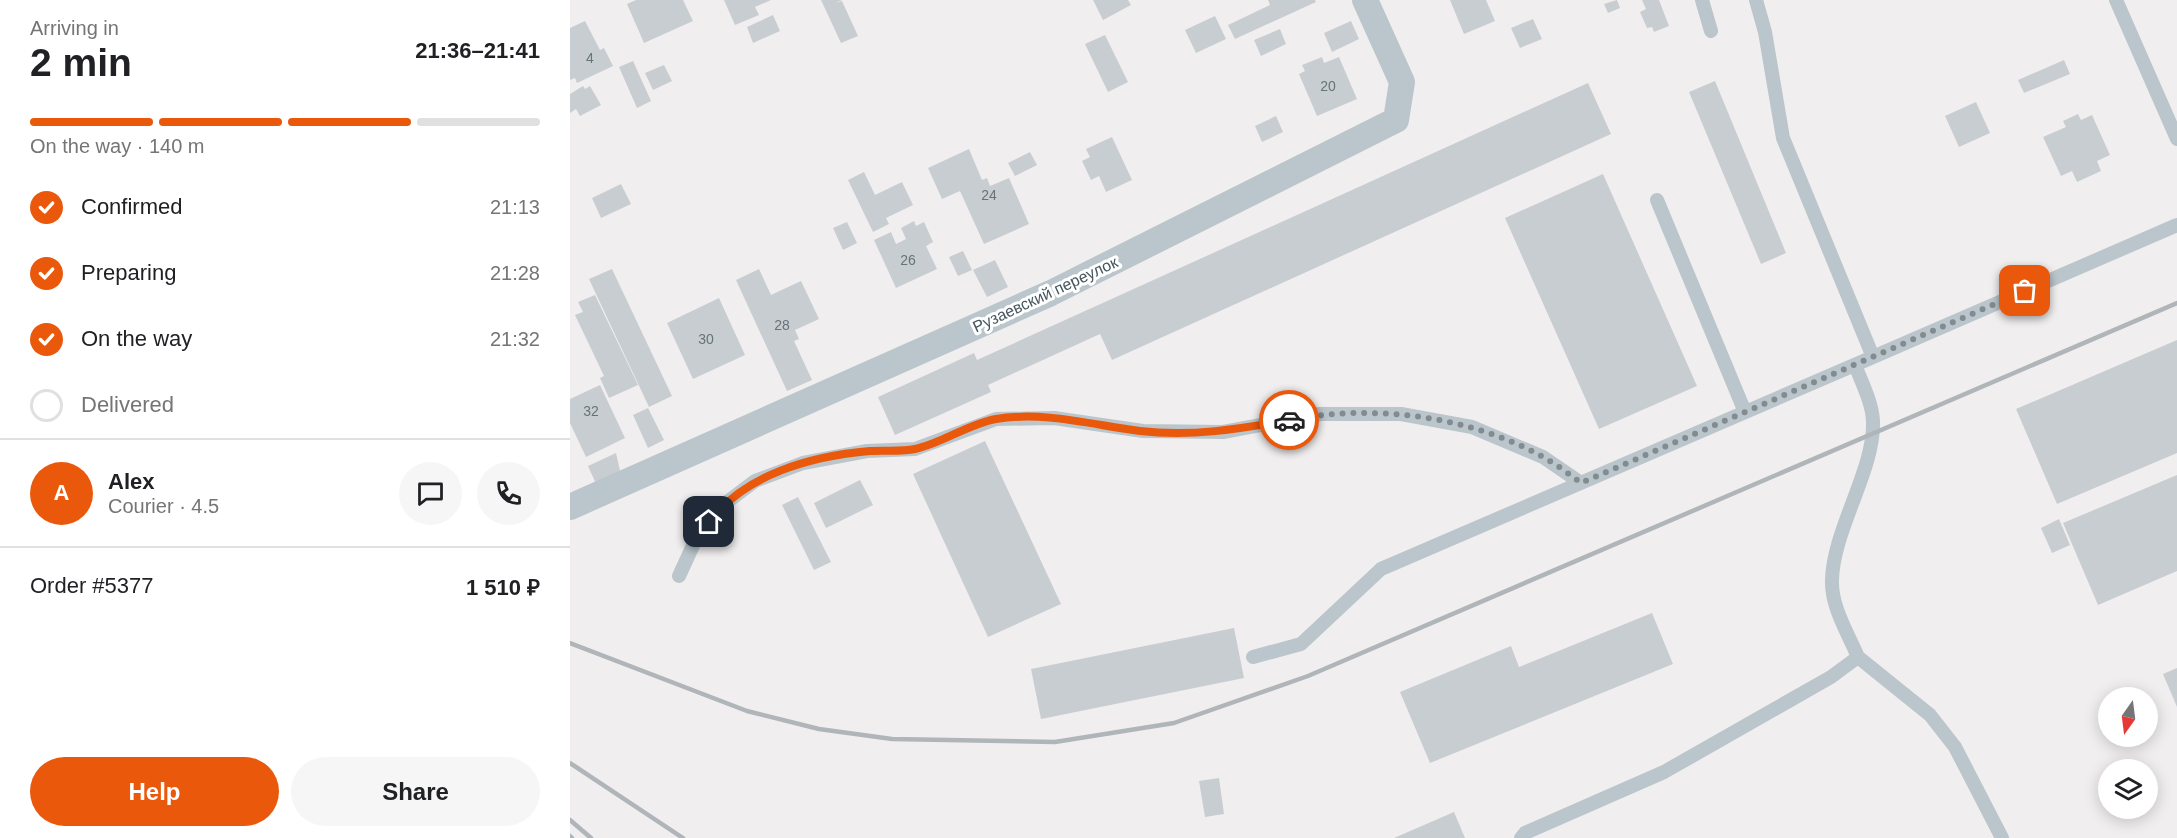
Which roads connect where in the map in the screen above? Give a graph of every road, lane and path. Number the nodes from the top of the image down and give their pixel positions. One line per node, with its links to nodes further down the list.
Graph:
1 (1365, 0): 13 (street, Рузаевский переулок)
2 (1702, 0): 5 (lane)
3 (1756, 0): 9 (lane)
4 (2116, 0): 6 (lane)
5 (1711, 31)
6 (2177, 139)
7 (1657, 200): 11 (lane)
8 (2177, 225): 9 (lane)
9 (1873, 357): 10 (lane)
10 (1855, 365): 11 (lane); 16 (lane)
11 (1745, 412): 12 (lane)
12 (1581, 483): 14 (lane); 15 (lane)
13 (570, 507)
14 (679, 576)
15 (1253, 657)
16 (1858, 657): 17 (lane); 18 (lane)
17 (1521, 838)
18 (2002, 838)

